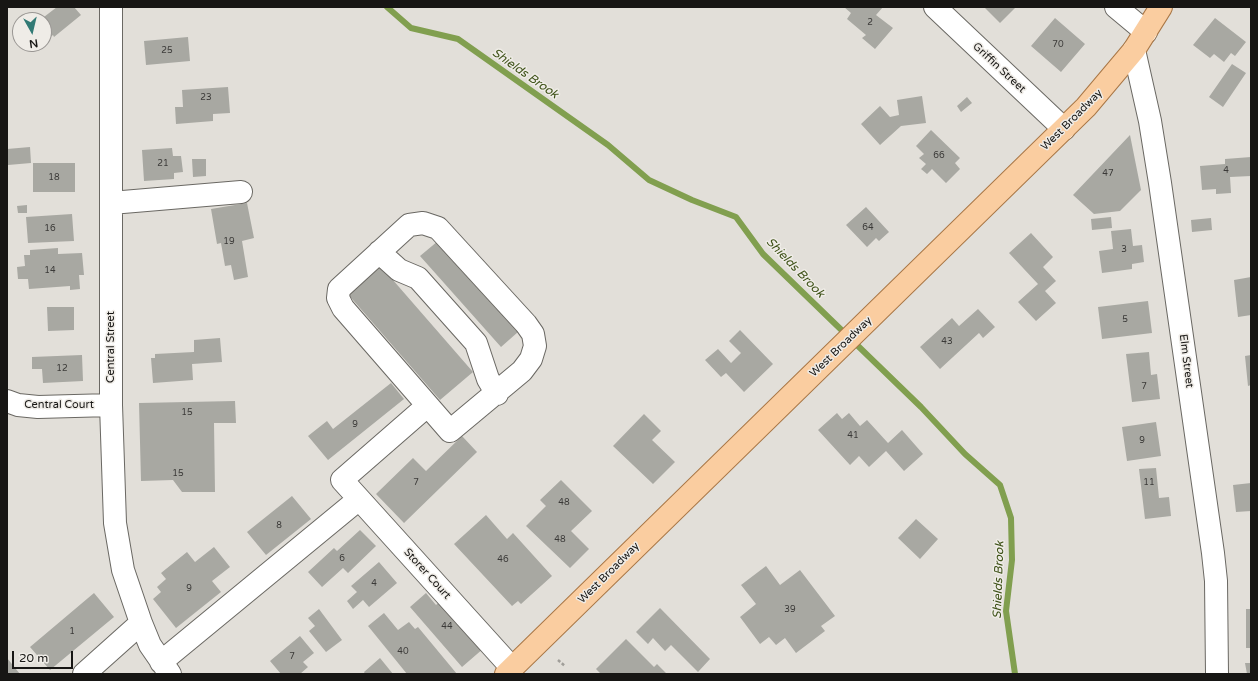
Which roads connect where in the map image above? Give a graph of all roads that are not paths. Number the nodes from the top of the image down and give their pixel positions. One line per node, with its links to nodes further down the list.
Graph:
1 (111, 7): 8 (street, Central Street)
2 (935, 7): 6 (street, Griffin Street)
3 (1116, 7): 5 (street)
4 (1161, 7): 5 (main road, West Broadway)
5 (1140, 41): 6 (main road, West Broadway); 19 (street, Elm Street)
6 (1064, 129): 17 (main road, West Broadway)
7 (241, 192): 8 (street)
8 (111, 203): 12 (street, Central Street)
9 (378, 252): 10 (street); 10 (street); 13 (street)
10 (497, 394): 13 (street)
11 (7, 401): 12 (street, Central Court)
12 (111, 405): 15 (street, Central Street)
13 (427, 406): 14 (street, Storer Court)
14 (359, 499): 16 (street); 17 (street, Storer Court)
15 (141, 623): 16 (street, Central Street); 18 (street)
16 (166, 668)
17 (509, 671)
18 (84, 674)
19 (1217, 674)

